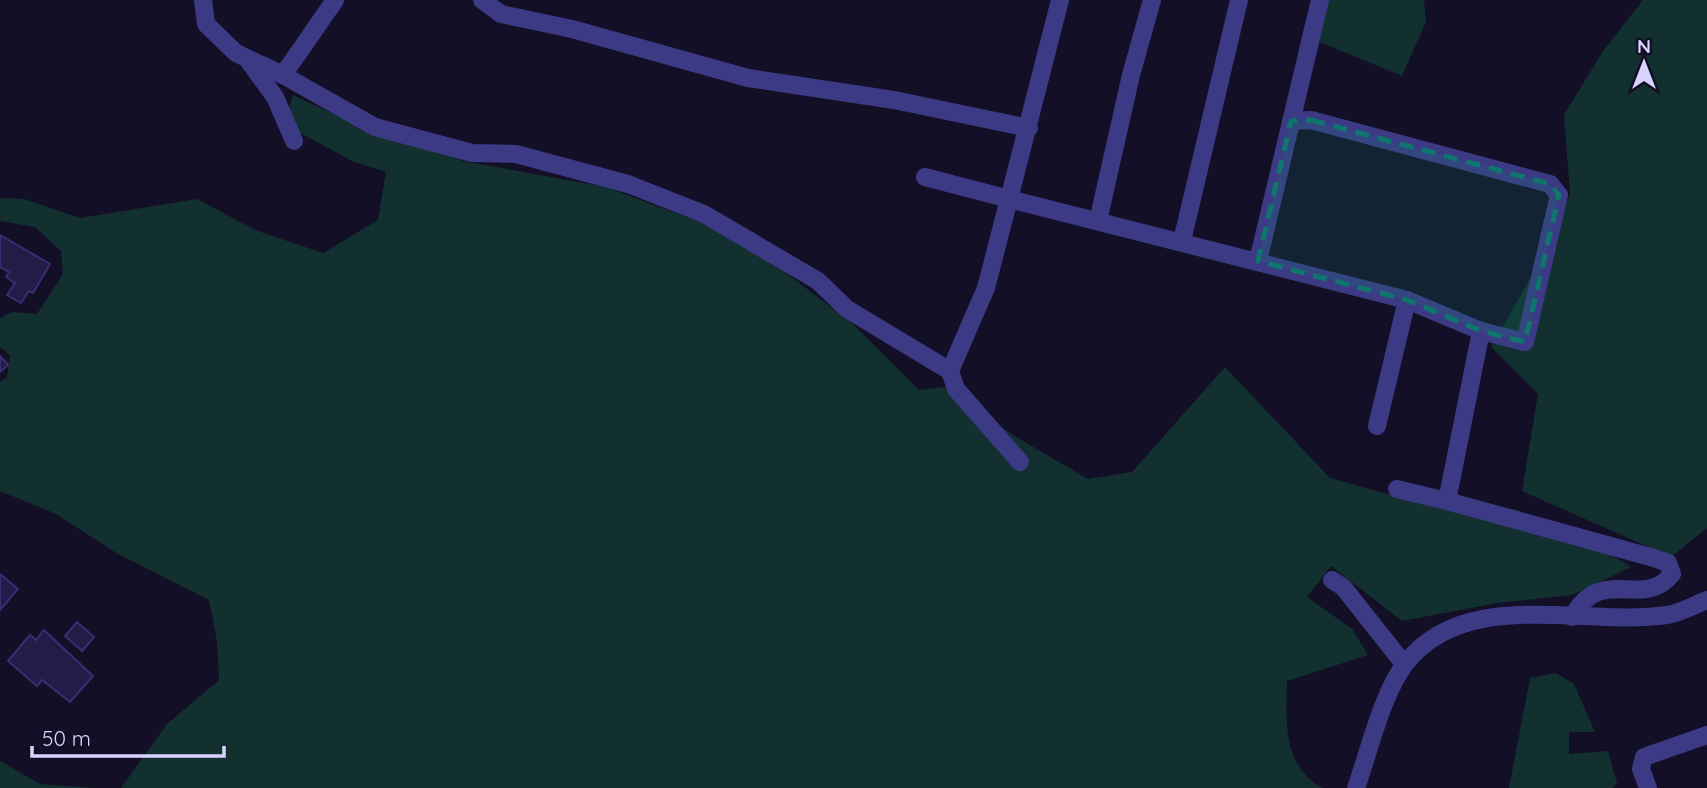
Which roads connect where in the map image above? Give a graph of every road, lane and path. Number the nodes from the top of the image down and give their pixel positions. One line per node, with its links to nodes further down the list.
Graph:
1 (203, 0): 8 (street)
2 (335, 0): 9 (street)
3 (482, 0): 11 (street)
4 (1060, 0): 11 (street)
5 (1152, 0): 15 (street)
6 (1239, 0): 16 (street)
7 (1320, 0): 10 (street)
8 (246, 58): 9 (street); 12 (street)
9 (283, 75): 20 (street)
10 (1291, 121): 17 (street); 19 (street)
11 (1029, 128): 14 (street)
12 (295, 141)
13 (925, 177): 14 (street)
14 (1009, 199): 15 (street); 20 (street)
15 (1098, 221): 16 (street)
16 (1182, 242): 17 (street)
17 (1258, 261): 18 (street)
18 (1407, 300): 19 (street); 21 (street)
19 (1481, 331): 24 (street)
20 (950, 371): 22 (street)
21 (1377, 426)
22 (1020, 462)
23 (1397, 489): 24 (street)
24 (1447, 500): 27 (street)
25 (1332, 580): 28 (street)
26 (1707, 600): 27 (street)
27 (1572, 617): 28 (street)
28 (1404, 664): 30 (street)
29 (1707, 735): 31 (street)
30 (1356, 788)
31 (1648, 788)

